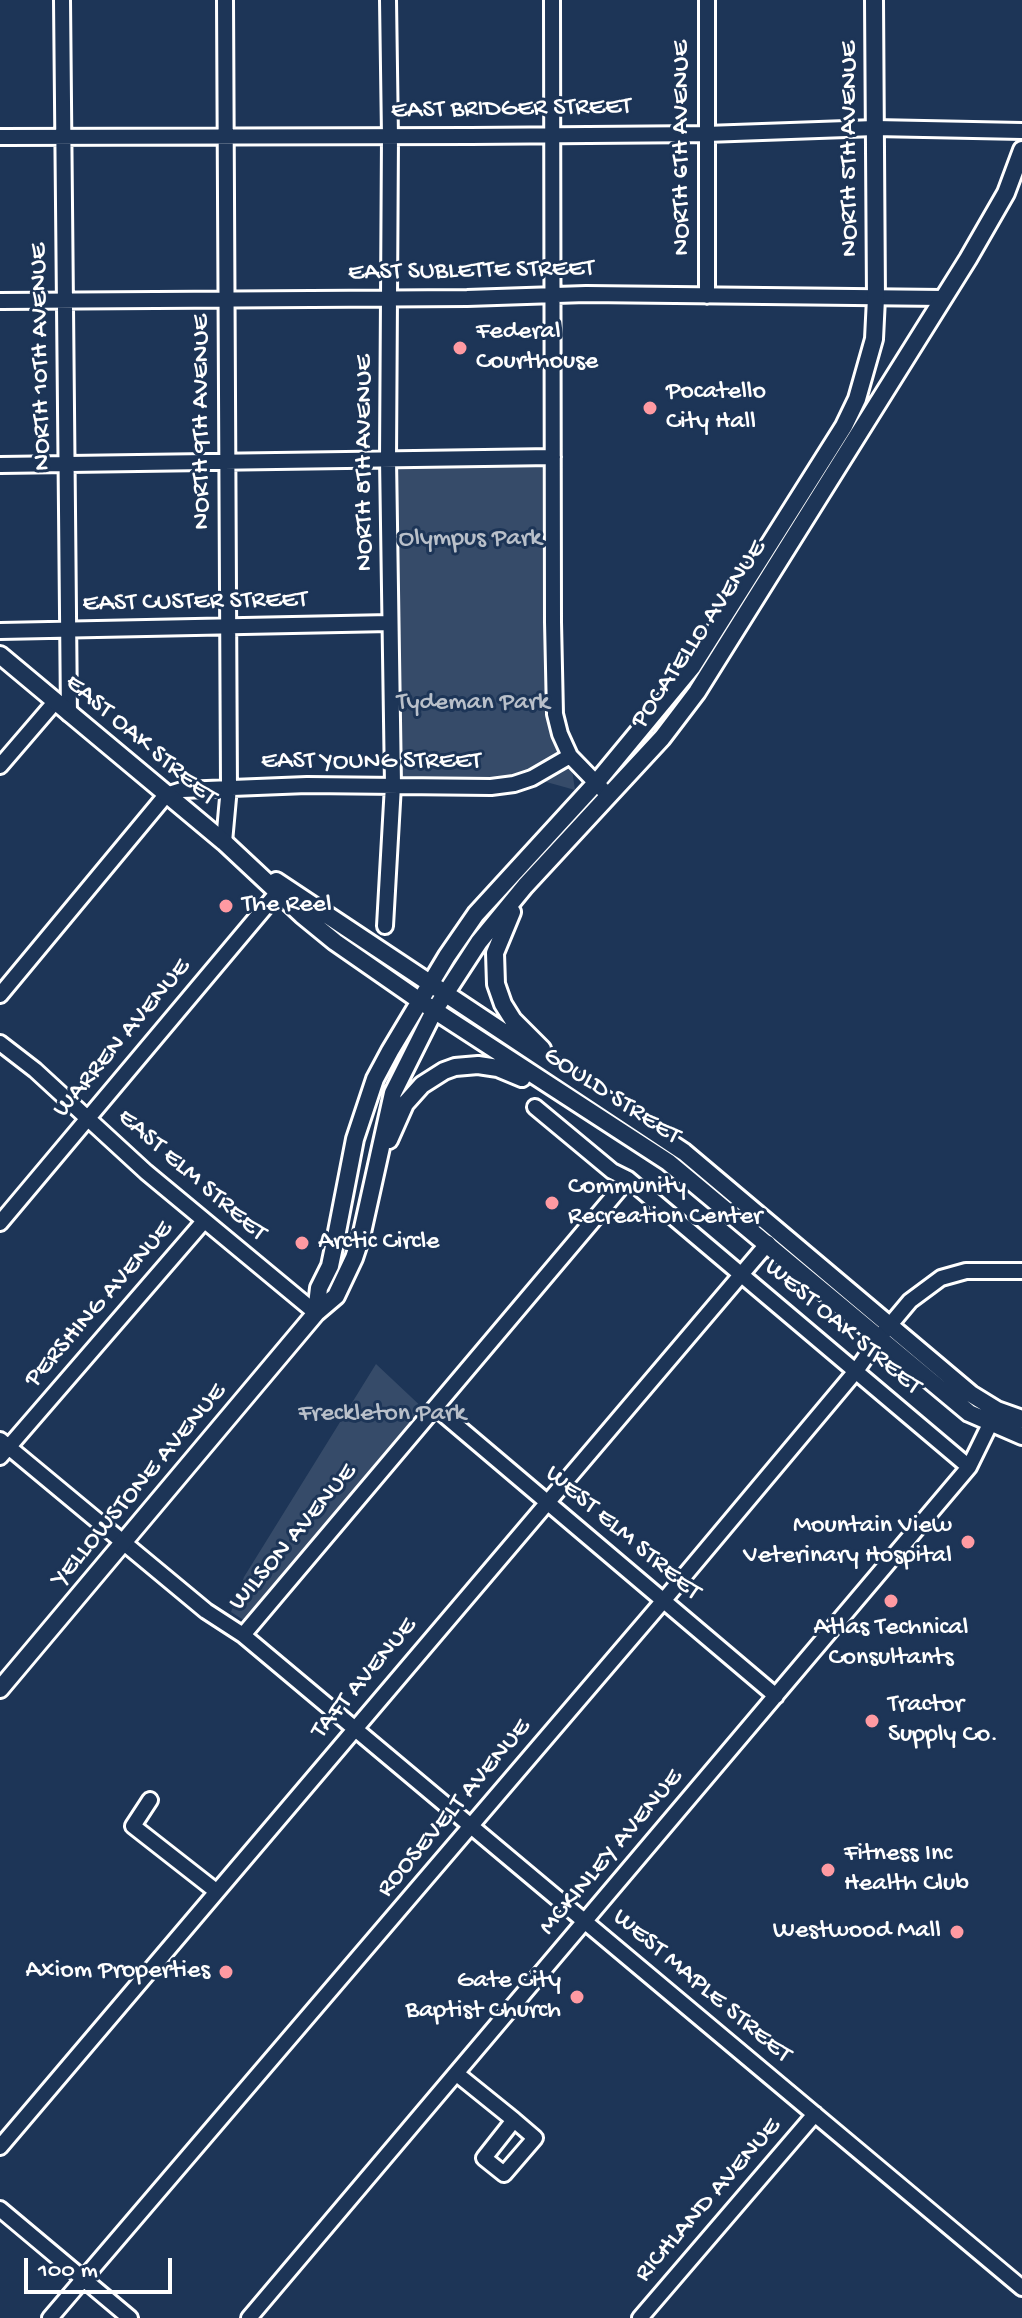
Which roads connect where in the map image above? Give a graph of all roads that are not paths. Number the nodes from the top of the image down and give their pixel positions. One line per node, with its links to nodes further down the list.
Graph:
1 (62, 0): 14 (street, NORTH 10TH AVENUE)
2 (225, 0): 11 (street, NORTH 9TH AVENUE)
3 (388, 0): 12 (street, NORTH 8TH AVENUE)
4 (552, 0): 9 (street)
5 (707, 0): 10 (street, NORTH 6TH AVENUE)
6 (874, 0): 7 (main road, NORTH 5TH AVENUE)
7 (875, 128): 8 (street, EAST BRIDGER STREET); 10 (street, EAST BRIDGER STREET); 19 (main road, NORTH 5TH AVENUE)
8 (1022, 131)
9 (554, 134): 10 (street, EAST BRIDGER STREET); 12 (street, EAST BRIDGER STREET); 16 (street)
10 (706, 134): 17 (street, NORTH 6TH AVENUE)
11 (226, 135): 12 (street, EAST BRIDGER STREET); 14 (street, EAST BRIDGER STREET); 21 (street, NORTH 9TH AVENUE)
12 (390, 136): 18 (street, NORTH 8TH AVENUE)
13 (0, 137): 14 (street, EAST BRIDGER STREET)
14 (64, 137): 22 (street, NORTH 10TH AVENUE)
15 (1022, 150): 20 (main road, POCATELLO AVENUE)
16 (554, 295): 17 (street, EAST SUBLETTE STREET); 18 (street, EAST SUBLETTE STREET); 24 (street)
17 (707, 296): 19 (street, EAST SUBLETTE STREET)
18 (390, 298): 21 (street, EAST SUBLETTE STREET); 25 (street, NORTH 8TH AVENUE)
19 (876, 298): 20 (street, EAST SUBLETTE STREET); 38 (main road, POCATELLO AVENUE)
20 (943, 298): 42 (main road, POCATELLO AVENUE)
21 (226, 299): 22 (street, EAST SUBLETTE STREET); 26 (street, NORTH 9TH AVENUE)
22 (65, 300): 23 (street, EAST SUBLETTE STREET); 27 (street, NORTH 10TH AVENUE)
23 (0, 301)
24 (553, 457): 25 (street); 36 (street)
25 (388, 459): 26 (street); 29 (street, NORTH 8TH AVENUE)
26 (227, 462): 27 (street); 30 (street, NORTH 9TH AVENUE)
27 (67, 464): 28 (street); 31 (street, NORTH 10TH AVENUE)
28 (0, 465)
29 (390, 623): 30 (street, EAST CUSTER STREET); 39 (street, NORTH 8TH AVENUE)
30 (228, 625): 31 (street, EAST CUSTER STREET); 40 (street, NORTH 9TH AVENUE)
31 (68, 630): 32 (street, EAST CUSTER STREET); 35 (street, NORTH 10TH AVENUE)
32 (0, 631)
33 (0, 655): 34 (main road, EAST OAK STREET)
34 (55, 702): 35 (main road, EAST OAK STREET); 37 (street)
35 (69, 714): 41 (main road, EAST OAK STREET)
36 (570, 756): 38 (street); 39 (street, EAST YOUNG STREET)
37 (0, 766)
38 (596, 783): 42 (street); 47 (main road, POCATELLO AVENUE)
39 (393, 785): 40 (street, EAST YOUNG STREET); 46 (street, NORTH 8TH AVENUE)
40 (229, 787): 41 (street, EAST YOUNG STREET); 43 (street, NORTH 9TH AVENUE)
41 (166, 795): 43 (main road, EAST OAK STREET); 48 (street)
42 (609, 795): 44 (main road, POCATELLO AVENUE)
43 (224, 842): 45 (main road, EAST OAK STREET)
44 (525, 886): 49 (main road, POCATELLO AVENUE); 52 (main road)
45 (280, 889): 47 (main road, EAST OAK STREET); 50 (main road, EAST OAK STREET); 55 (street, WARREN AVENUE)
46 (385, 926)
47 (430, 985): 49 (main road, GOULD STREET); 50 (main road, POCATELLO AVENUE)
48 (0, 995)
49 (445, 995): 50 (main road, POCATELLO AVENUE); 52 (main road, GOULD STREET)
50 (427, 1006): 54 (main road, GOULD STREET); 56 (main road, YELLOWSTONE AVENUE); 63 (main road, YELLOWSTONE AVENUE)
51 (0, 1043): 55 (street, EAST ELM STREET)
52 (576, 1080): 64 (main road, GOULD STREET)
53 (535, 1107): 57 (street, WEST OAK STREET)
54 (593, 1112): 56 (main road); 60 (main road, GOULD STREET)
55 (88, 1118): 58 (street, EAST ELM STREET); 59 (street, WARREN AVENUE)
56 (374, 1175): 63 (main road, YELLOWSTONE AVENUE)
57 (628, 1179): 62 (street, WEST OAK STREET); 66 (street, WILSON AVENUE)
58 (204, 1221): 63 (street, EAST ELM STREET); 70 (street, PERSHING AVENUE)
59 (0, 1223)
60 (768, 1243): 62 (street, TAFT AVENUE); 64 (main road, GOULD STREET)
61 (1022, 1271): 64 (street, ROOSEVELT AVENUE)
62 (741, 1274): 65 (street, WEST OAK STREET); 72 (street, TAFT AVENUE)
63 (316, 1313): 73 (main road, YELLOWSTONE AVENUE)
64 (884, 1331): 65 (street, ROOSEVELT AVENUE); 67 (main road, GOULD STREET)
65 (856, 1371): 71 (street, WEST OAK STREET); 74 (street, ROOSEVELT AVENUE)
66 (436, 1408): 72 (street, WEST ELM STREET); 75 (street, WILSON AVENUE)
67 (994, 1417): 68 (main road); 69 (main road); 71 (street, MCKINLEY AVENUE)
68 (1022, 1419)
69 (1022, 1436)
70 (3, 1448): 73 (street, WEST MAPLE STREET)
71 (969, 1467): 77 (street, MCKINLEY AVENUE)
72 (547, 1502): 74 (street, WEST ELM STREET); 78 (street, TAFT AVENUE)
73 (123, 1545): 75 (street, WEST MAPLE STREET); 76 (main road, YELLOWSTONE AVENUE)
74 (664, 1600): 77 (street, WEST ELM STREET); 80 (street, ROOSEVELT AVENUE)
75 (243, 1635): 78 (street, WEST MAPLE STREET)
76 (0, 1689)
77 (776, 1696): 82 (street, MCKINLEY AVENUE)
78 (355, 1729): 80 (street, WEST MAPLE STREET); 81 (street, TAFT AVENUE)
79 (150, 1800): 81 (street)
80 (471, 1827): 82 (street, WEST MAPLE STREET); 88 (street, ROOSEVELT AVENUE)
81 (216, 1891): 86 (street, TAFT AVENUE)
82 (586, 1922): 83 (street, MCKINLEY AVENUE); 84 (street, WEST MAPLE STREET)
83 (457, 2074): 85 (street); 92 (street, MCKINLEY AVENUE)
84 (815, 2114): 89 (street, WEST MAPLE STREET); 93 (street, RICHLAND AVENUE)
85 (514, 2120)
86 (0, 2147)
87 (0, 2209): 88 (street)
88 (84, 2279): 90 (street, ROOSEVELT AVENUE); 91 (street)
89 (1022, 2288)
90 (50, 2318)
91 (130, 2318)
92 (249, 2318)
93 (640, 2318)

